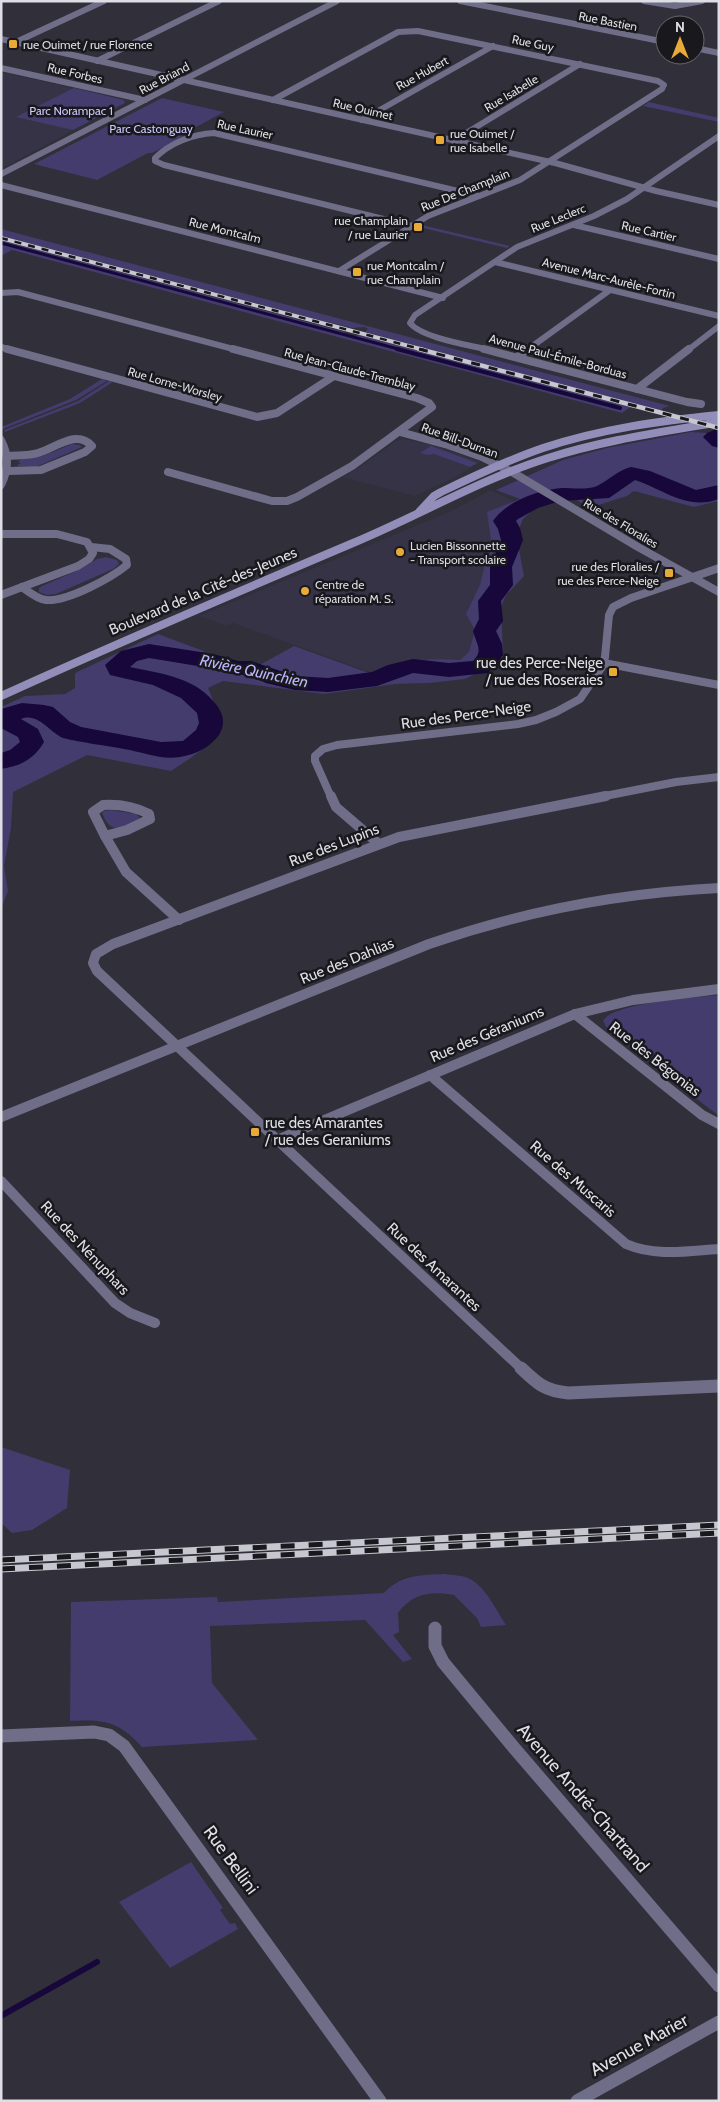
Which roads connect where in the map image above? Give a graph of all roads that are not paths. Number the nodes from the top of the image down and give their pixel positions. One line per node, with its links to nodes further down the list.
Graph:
1 (104, 1): 9 (street)
2 (219, 1): 13 (street)
3 (337, 1): 16 (street, Rue Briand)
4 (460, 1): 8 (street, Rue Bastien)
5 (644, 1): 6 (street)
6 (702, 1)
7 (1, 39): 9 (street, Rue Ouimet)
8 (655, 40)
9 (16, 42): 13 (street, Rue Ouimet)
10 (493, 46): 14 (street, Rue Guy); 18 (street, Rue Guy); 19 (street, Rue Hubert)
11 (705, 50): 12 (street)
12 (718, 52)
13 (97, 60): 16 (street, Rue Ouimet)
14 (580, 64): 21 (street, Rue Isabelle); 22 (street, Rue Guy)
15 (1, 68): 17 (street, Rue Forbes)
16 (184, 80): 17 (street, Rue Briand); 18 (street, Rue Ouimet)
17 (145, 100): 23 (street, Rue Briand)
18 (273, 100): 19 (street, Rue Ouimet)
19 (362, 120): 21 (street, Rue Ouimet)
20 (719, 136): 25 (street, Rue Leclerc)
21 (454, 141): 22 (street, Rue Ouimet)
22 (547, 162): 25 (street, Rue Ouimet); 26 (street, Rue De Champlain)
23 (1, 174)
24 (1, 185): 32 (street, Rue Montcalm)
25 (643, 187): 27 (street, Rue Ouimet); 28 (street, Rue Leclerc)
26 (479, 196): 29 (street, Rue De Champlain); 29 (street, Rue Laurier)
27 (719, 205)
28 (574, 224): 30 (street, Rue Cartier); 31 (street, Rue Leclerc)
29 (412, 226): 32 (street, Rue De Champlain)
30 (719, 260)
31 (495, 262): 33 (street, Avenue Marc-Aurèle-Fortin); 35 (street, Rue Leclerc)
32 (339, 271): 35 (street, Rue Montcalm)
33 (610, 290): 36 (street, Avenue Marc-Aurèle-Fortin); 40 (street)
34 (1, 293): 41 (street, Rue Jean-Claude-Tremblay)
35 (443, 298): 37 (street, Rue Leclerc)
36 (719, 316)
37 (411, 325): 40 (street, Avenue Paul-Émile-Borduas)
38 (719, 326): 42 (street)
39 (1, 347): 41 (street, Rue Lorne-Worsley)
40 (516, 357): 42 (street, Avenue Paul-Émile-Borduas)
41 (334, 376): 46 (street, Rue Jean-Claude-Tremblay)
42 (637, 388): 43 (street, Avenue Paul-Émile-Borduas)
43 (701, 404)
44 (719, 415): 49 (main road, Boulevard de la Cité-des-Jeunes)
45 (719, 422): 52 (main road, Boulevard de la Cité-des-Jeunes)
46 (400, 432): 49 (street, Rue Bill-Durnan); 51 (street, Rue Jean-Claude-Tremblay)
47 (1, 440): 48 (street)
48 (7, 456): 50 (street); 50 (street)
49 (500, 466): 52 (street, Rue Bill-Durnan); 54 (main road, Boulevard de la Cité-des-Jeunes)
50 (8, 471): 53 (street)
51 (168, 472)
52 (512, 472): 54 (main road, Boulevard de la Cité-des-Jeunes); 58 (street, Rue des Floralies)
53 (1, 486)
54 (416, 515): 64 (main road, Boulevard de la Cité-des-Jeunes)
55 (1, 534): 56 (street)
56 (91, 547): 59 (street); 59 (street)
57 (719, 568): 58 (street, Rue des Perce-Neige)
58 (692, 577): 60 (street, Rue des Floralies); 62 (street, Rue des Perce-Neige)
59 (22, 587): 61 (street)
60 (719, 592)
61 (1, 595)
62 (604, 663): 63 (street); 67 (street, Rue des Perce-Neige)
63 (719, 685)
64 (1, 696)
65 (719, 777): 67 (street, Rue des Lupins)
66 (106, 836): 66 (street); 69 (street)
67 (379, 844): 69 (street, Rue des Lupins)
68 (719, 888): 72 (street, Rue des Dahlias)
69 (179, 920): 72 (street, Rue des Lupins)
70 (719, 989): 71 (street, Rue des Géraniums)
71 (575, 1014): 73 (street, Rue des Géraniums); 75 (street, Rue des Bégonias)
72 (177, 1046): 74 (street, Rue des Dahlias); 76 (street, Rue des Amarantes)
73 (430, 1075): 76 (street, Rue des Géraniums); 78 (street, Rue des Muscaris)
74 (1, 1117)
75 (719, 1124)
76 (277, 1140): 80 (street, Rue des Amarantes)
77 (1, 1181): 79 (street, Rue des Nénuphars)
78 (719, 1249)
79 (155, 1323)
80 (719, 1386)
81 (435, 1628): 83 (street, Avenue André-Chartrand)
82 (1, 1736): 85 (street, Rue Bellini)
83 (719, 1986)
84 (719, 2022): 86 (street, Avenue Marier)
85 (380, 2101)
86 (577, 2101)

